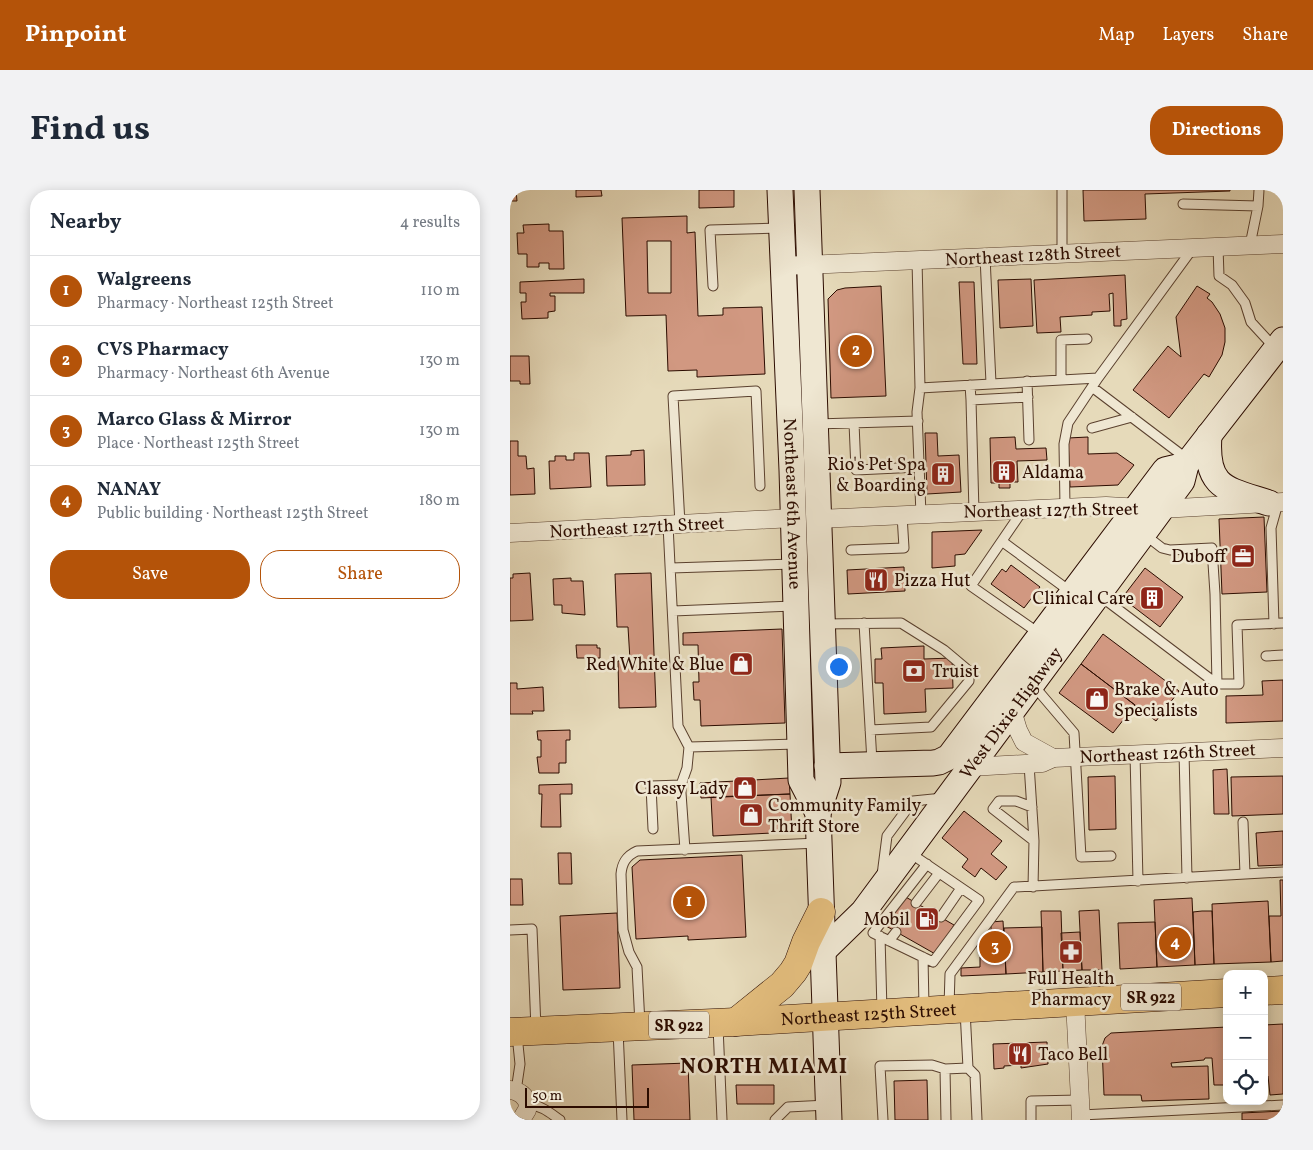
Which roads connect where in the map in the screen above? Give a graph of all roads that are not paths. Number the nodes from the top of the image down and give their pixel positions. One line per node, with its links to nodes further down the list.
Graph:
1 (780, 190): 7 (main road, Northeast 6th Avenue)
2 (807, 190): 15 (main road, Northeast 6th Avenue)
3 (1062, 190): 12 (lane)
4 (1259, 190): 6 (lane)
5 (1183, 204): 6 (lane)
6 (1258, 206): 9 (lane)
7 (780, 228): 16 (main road, Northeast 6th Avenue); 17 (lane)
8 (1283, 244): 9 (street, Northeast 128th Street)
9 (1250, 245): 10 (street, Northeast 128th Street)
10 (1218, 246): 11 (street, Northeast 128th Street); 19 (lane)
11 (1194, 247): 12 (street, Northeast 128th Street); 20 (lane)
12 (1062, 254): 13 (street, Northeast 128th Street)
13 (985, 257): 14 (street, Northeast 128th Street); 23 (lane)
14 (917, 260): 15 (street, Northeast 128th Street); 26 (lane)
15 (810, 264): 16 (street, Northeast 128th Street); 32 (main road, Northeast 6th Avenue)
16 (782, 266): 38 (main road, Northeast 6th Avenue)
17 (713, 286)
18 (1087, 338): 21 (lane)
19 (1280, 344): 34 (main road, West Dixie Highway)
20 (1098, 378): 21 (lane); 25 (lane)
21 (1061, 379): 22 (lane)
22 (1027, 381): 23 (lane); 27 (lane)
23 (991, 383): 24 (lane)
24 (970, 384): 26 (lane); 28 (lane)
25 (1092, 387): 29 (lane); 41 (lane)
26 (920, 388): 30 (lane)
27 (1028, 397): 28 (lane); 35 (lane)
28 (971, 400): 45 (lane)
29 (1132, 417): 33 (lane); 36 (lane)
30 (918, 421): 31 (lane); 37 (lane)
31 (854, 423): 32 (lane); 37 (lane)
32 (816, 424): 49 (main road, Northeast 6th Avenue)
33 (1092, 428)
34 (1209, 436): 36 (main road, West Dixie Highway); 40 (main road)
35 (1029, 440)
36 (1188, 463): 42 (main road, West Dixie Highway); 43 (main road, West Dixie Highway)
37 (919, 467): 46 (lane)
38 (792, 470): 48 (main road, Northeast 6th Avenue); 49 (main road)
39 (760, 486): 50 (lane)
40 (1277, 502): 43 (street, Northeast 127th Street); 62 (lane)
41 (1065, 507): 42 (street, Northeast 127th Street); 44 (street, Northeast 127th Street)
42 (1137, 507): 43 (street, Northeast 127th Street); 57 (main road, West Dixie Highway)
43 (1161, 509): 52 (main road, West Dixie Highway)
44 (1024, 510): 45 (street, Northeast 127th Street); 53 (lane)
45 (974, 512): 46 (street, Northeast 127th Street)
46 (921, 514): 47 (street, Northeast 127th Street)
47 (902, 515): 49 (street, Northeast 127th Street); 54 (lane)
48 (793, 518): 50 (street, Northeast 127th Street); 55 (main road, Northeast 6th Avenue)
49 (818, 519): 63 (main road, Northeast 6th Avenue)
50 (674, 525): 51 (street, Northeast 127th Street); 56 (lane)
51 (510, 533)
52 (1143, 534): 58 (main road, West Dixie Highway); 68 (lane)
53 (1002, 542): 57 (lane); 64 (lane)
54 (851, 550)
55 (794, 564): 56 (lane); 59 (main road, Northeast 6th Avenue)
56 (671, 568): 60 (lane)
57 (1072, 593): 64 (main road, West Dixie Highway)
58 (1098, 595): 67 (main road, West Dixie Highway); 68 (lane)
59 (796, 606): 60 (lane); 71 (main road, Northeast 6th Avenue)
60 (673, 611): 72 (lane)
61 (864, 623): 63 (lane); 70 (lane); 70 (lane)
62 (1279, 623): 68 (lane)
63 (822, 624): 80 (main road, Northeast 6th Avenue)
64 (1041, 635): 79 (main road, West Dixie Highway)
65 (1283, 655): 66 (lane)
66 (1266, 656)
67 (1032, 684): 69 (main road, West Dixie Highway); 76 (lane)
68 (1217, 684)
69 (1012, 710): 77 (street); 81 (main road, West Dixie Highway)
70 (870, 730): 79 (lane)
71 (800, 744): 72 (lane); 85 (main road, Northeast 6th Avenue)
72 (689, 747): 82 (lane)
73 (1283, 748): 74 (street, Northeast 126th Street)
74 (1184, 752): 75 (street, Northeast 126th Street); 96 (lane)
75 (1135, 754): 76 (street, Northeast 126th Street); 97 (lane)
76 (1076, 757): 77 (street, Northeast 126th Street); 91 (lane)
77 (1053, 758): 78 (street, Northeast 126th Street)
78 (1029, 764): 81 (street, Northeast 126th Street); 84 (lane)
79 (872, 765): 80 (main road)
80 (827, 766): 85 (main road, Northeast 6th Avenue)
81 (970, 767): 83 (main road, West Dixie Highway)
82 (681, 785): 87 (lane); 90 (lane)
83 (947, 798): 92 (main road, West Dixie Highway); 98 (lane)
84 (1032, 807): 88 (lane); 88 (lane)
85 (818, 813): 89 (main road, Northeast 6th Avenue)
86 (1243, 822): 95 (lane)
87 (653, 828)
88 (1034, 841): 99 (lane)
89 (819, 843): 90 (lane); 102 (main road, Northeast 6th Avenue)
90 (685, 850): 119 (lane)
91 (1111, 856)
92 (917, 858): 94 (lane); 98 (main road, West Dixie Highway); 104 (lane)
93 (1283, 872): 95 (lane)
94 (939, 873): 100 (lane); 101 (lane)
95 (1245, 874): 96 (lane)
96 (1187, 878): 97 (lane)
97 (1138, 880): 99 (lane)
98 (880, 887): 104 (main road, West Dixie Highway)
99 (1033, 887): 115 (lane)
100 (961, 888): 103 (lane); 110 (lane)
101 (916, 903)
102 (821, 912): 109 (main road, Northeast 6th Avenue); 118 (main road)
103 (941, 918)
104 (867, 928): 107 (lane); 109 (main road, West Dixie Highway); 116 (lane)
105 (510, 930): 120 (lane)
106 (896, 932): 107 (lane)
107 (889, 941): 110 (lane)
108 (921, 946): 110 (lane)
109 (823, 951): 117 (main road, Northeast 6th Avenue)
110 (919, 956): 115 (lane)
111 (1283, 990): 112 (main road)
112 (1268, 991)
113 (1223, 993): 114 (main road, Northeast 125th Street / SR 922)
114 (1075, 1002): 115 (main road, Northeast 125th Street / SR 922); 126 (street)
115 (946, 1010): 116 (main road, Northeast 125th Street / SR 922); 121 (lane)
116 (882, 1013): 117 (main road, Northeast 125th Street / SR 922)
117 (825, 1017): 118 (main road, Northeast 125th Street / SR 922); 125 (main road, Northeast 6th Avenue)
118 (727, 1023): 119 (main road, Northeast 125th Street / SR 922); 130 (lane)
119 (629, 1027): 120 (main road, Northeast 125th Street / SR 922); 129 (lane)
120 (521, 1032): 123 (lane)
121 (968, 1068): 122 (lane); 134 (lane)
122 (945, 1069): 132 (lane); 133 (lane)
123 (518, 1095): 127 (street); 128 (lane)
124 (1283, 1105): 126 (lane)
125 (829, 1112): 131 (lane)
126 (1081, 1112): 135 (lane)
127 (520, 1120)
128 (560, 1120)
129 (622, 1120)
130 (722, 1120)
131 (775, 1120)
132 (883, 1120)
133 (946, 1120)
134 (977, 1120)
135 (1031, 1120)

